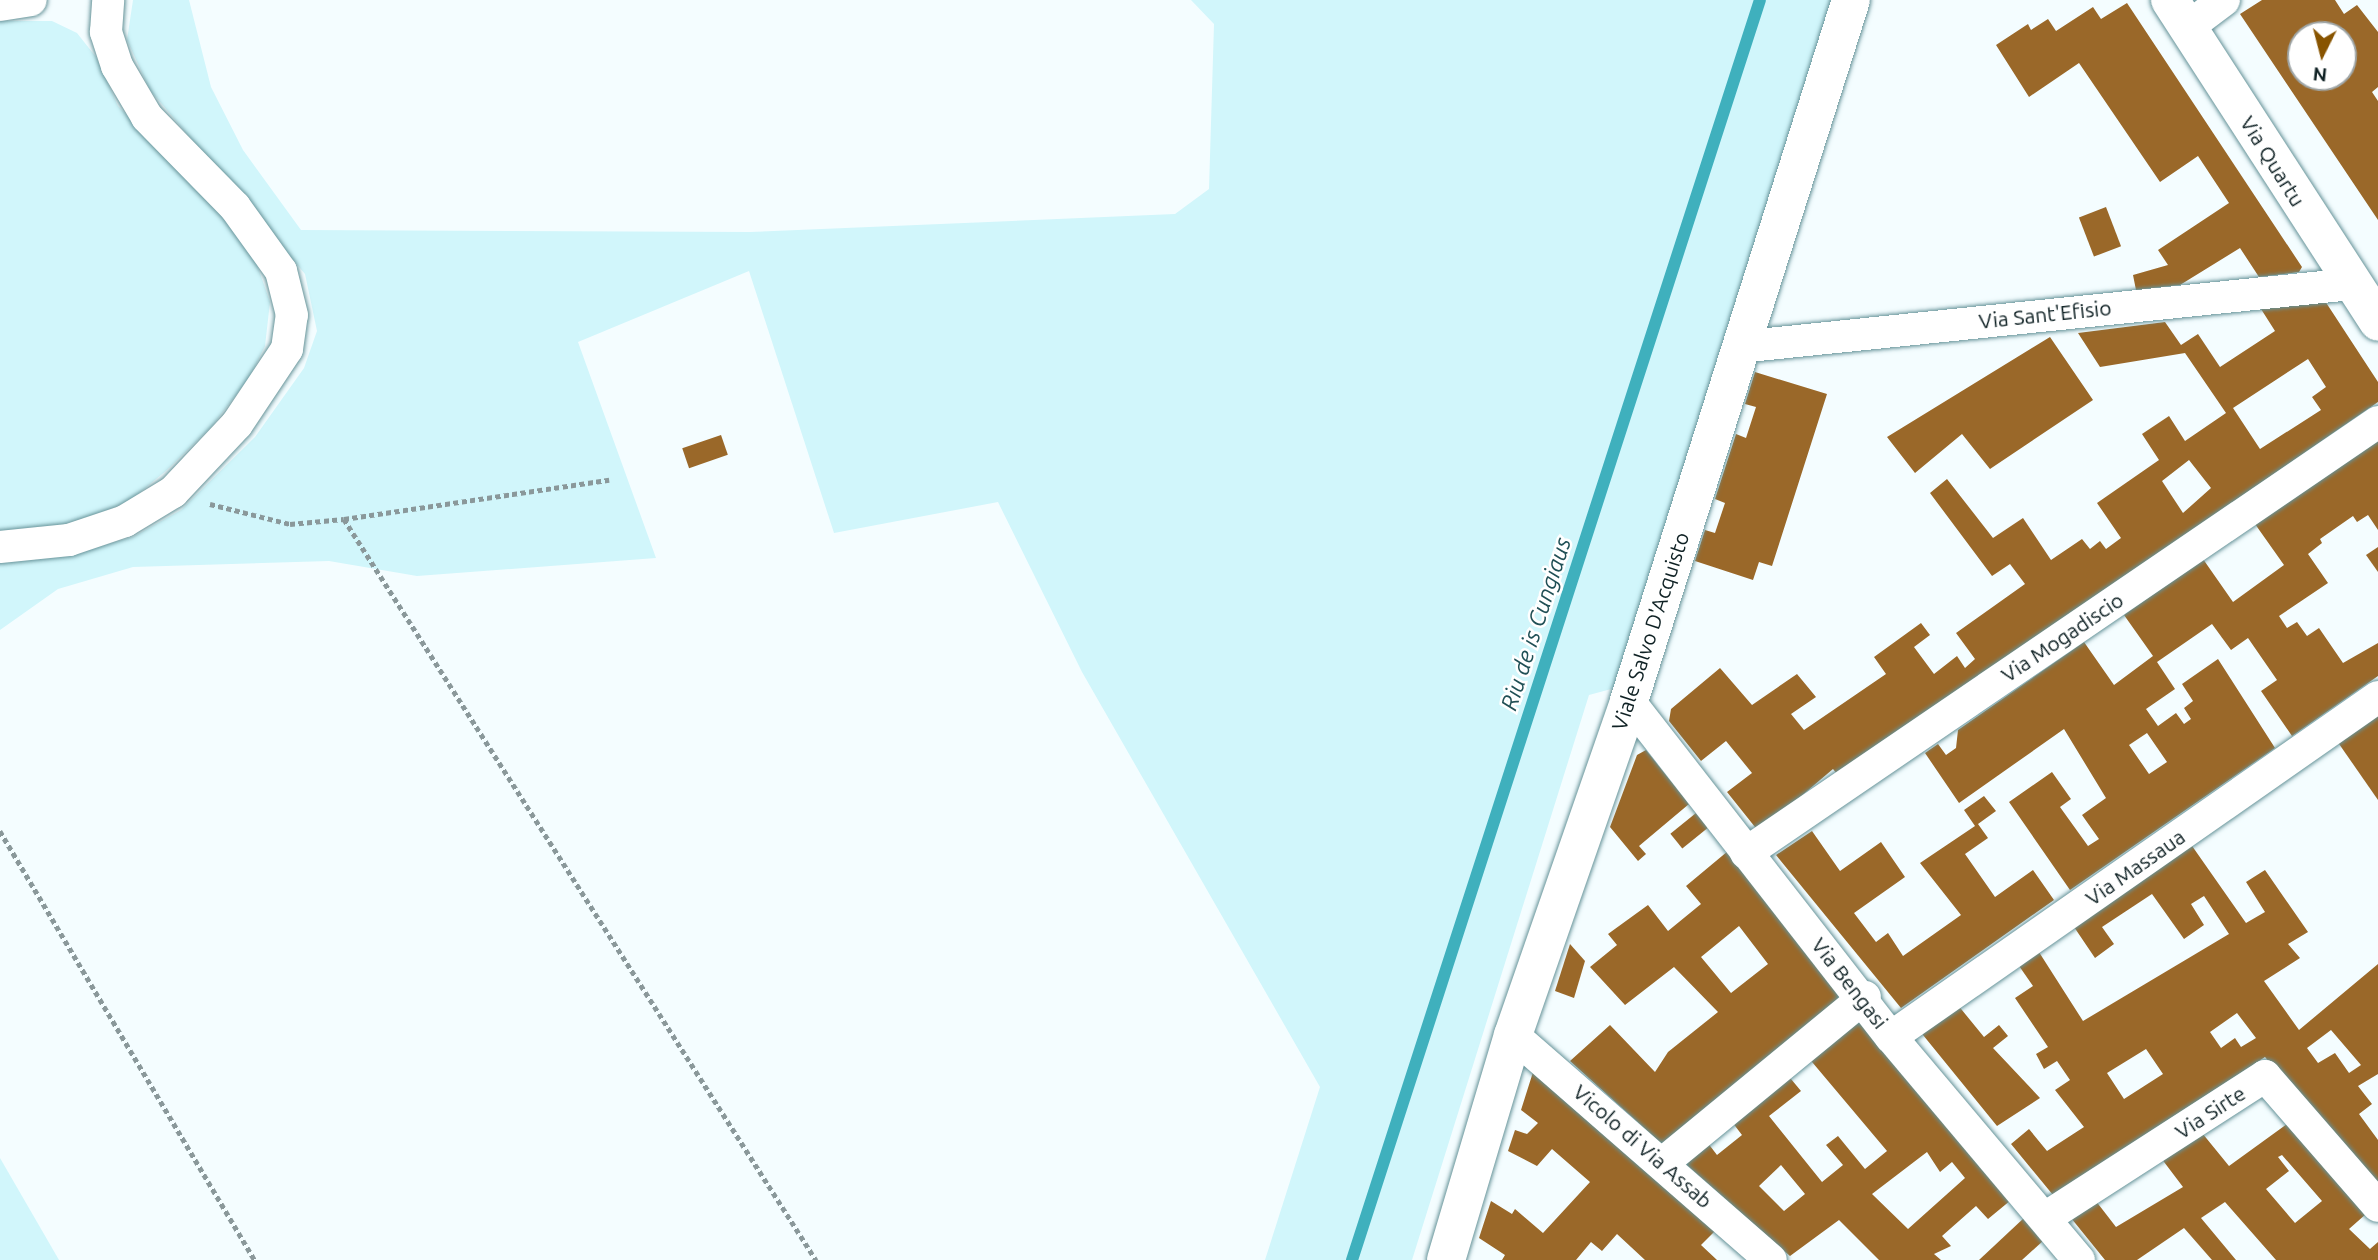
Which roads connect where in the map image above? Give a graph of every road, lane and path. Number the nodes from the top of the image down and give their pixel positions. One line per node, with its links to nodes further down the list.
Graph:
1 (30, 0): 5 (street)
2 (108, 0): 12 (street)
3 (1850, 0): 9 (street, Viale Salvo D'Acquisto)
4 (2224, 0): 6 (street)
5 (0, 5)
6 (2179, 14): 7 (street, Via Quartu)
7 (2351, 284): 8 (street, Via Quartu); 9 (street, Via Sant'Efisio)
8 (2378, 322)
9 (1739, 347): 16 (street, Viale Salvo D'Acquisto)
10 (2378, 422): 18 (street, Via Mogadiscio)
11 (609, 480): 13 (path)
12 (173, 492): 13 (path); 14 (street)
13 (344, 519): 26 (path)
14 (0, 547)
15 (2378, 697): 21 (street, Via Massaua)
16 (1629, 701): 18 (street, Via Bengasi); 20 (street, Viale Salvo D'Acquisto)
17 (0, 831): 25 (path)
18 (1746, 853): 19 (street, Via Bengasi)
19 (1865, 997): 21 (street, Via Bengasi); 22 (street)
20 (1513, 1035): 22 (street, Vicolo di Via Assab); 27 (street, Viale Salvo D'Acquisto)
21 (1891, 1037): 24 (street, Via Bengasi)
22 (1664, 1162): 28 (street, Vicolo di Via Assab)
23 (2378, 1206): 24 (street, Via Sirte)
24 (2058, 1245)
25 (255, 1260)
26 (816, 1260)
27 (1446, 1260)
28 (1771, 1260)

